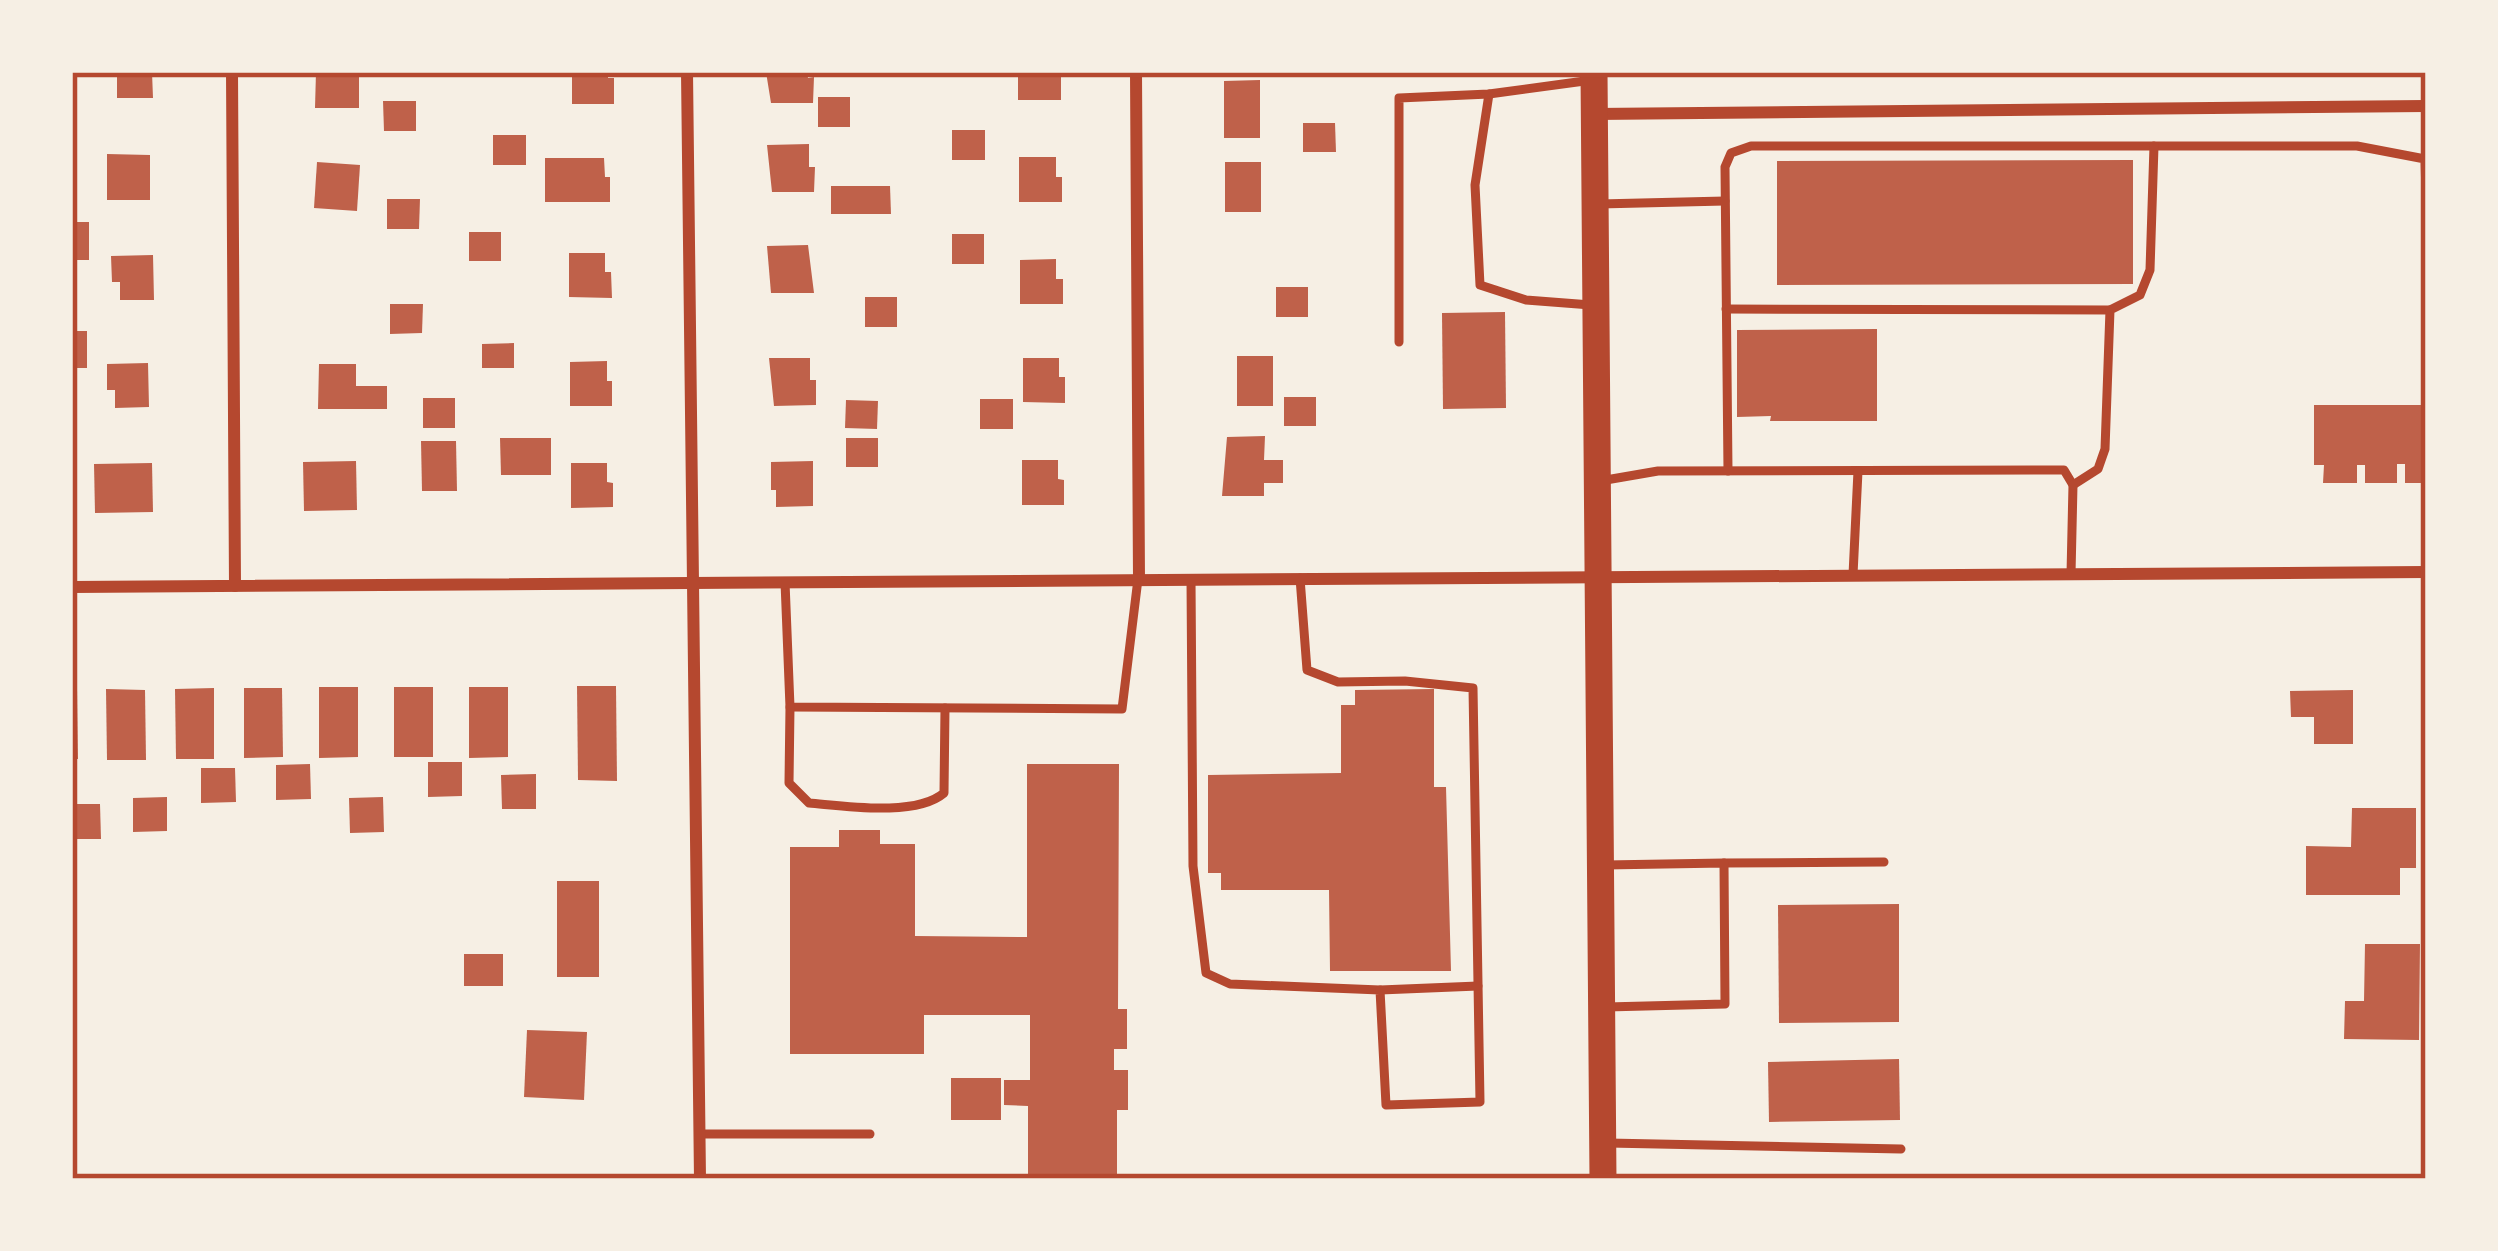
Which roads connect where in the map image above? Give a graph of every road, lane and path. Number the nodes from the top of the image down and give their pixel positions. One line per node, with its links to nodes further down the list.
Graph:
1 (232, 72): 29 (street)
2 (688, 72): 28 (street)
3 (1136, 72): 25 (street)
4 (1594, 76): 5 (lane); 7 (main road)
5 (1489, 94): 12 (lane); 15 (lane)
6 (2426, 106): 7 (street)
7 (1594, 114): 11 (main road)
8 (2154, 146): 9 (lane); 10 (lane); 14 (lane)
9 (2426, 196)
10 (1725, 201): 11 (lane); 13 (lane)
11 (1595, 204): 12 (main road)
12 (1595, 305): 18 (main road)
13 (1726, 309): 14 (lane); 16 (lane)
14 (2110, 310): 19 (lane)
15 (1399, 342)
16 (1728, 471): 17 (lane); 18 (lane)
17 (1858, 471): 19 (lane); 21 (lane)
18 (1597, 482): 23 (main road)
19 (2073, 485): 22 (lane)
20 (2426, 572): 22 (street)
21 (1853, 574): 22 (street); 23 (street)
22 (2072, 574)
23 (1597, 576): 24 (street); 35 (main road)
24 (1300, 578): 26 (street); 36 (lane)
25 (1138, 579): 26 (street); 27 (street); 32 (lane)
26 (1191, 579): 37 (lane)
27 (784, 582): 28 (street); 31 (lane)
28 (693, 583): 29 (street); 39 (street)
29 (235, 586): 30 (street)
30 (72, 587)
31 (790, 707): 32 (lane); 32 (lane)
32 (945, 708)
33 (1884, 862): 34 (lane)
34 (1724, 863): 35 (lane); 38 (lane)
35 (1600, 865): 38 (main road)
36 (1478, 986): 37 (lane); 37 (lane)
37 (1380, 990)
38 (1601, 1007): 41 (main road)
39 (699, 1134): 40 (lane); 43 (street)
40 (870, 1134)
41 (1602, 1143): 42 (lane); 44 (main road)
42 (1901, 1149)
43 (700, 1179)
44 (1603, 1179)

